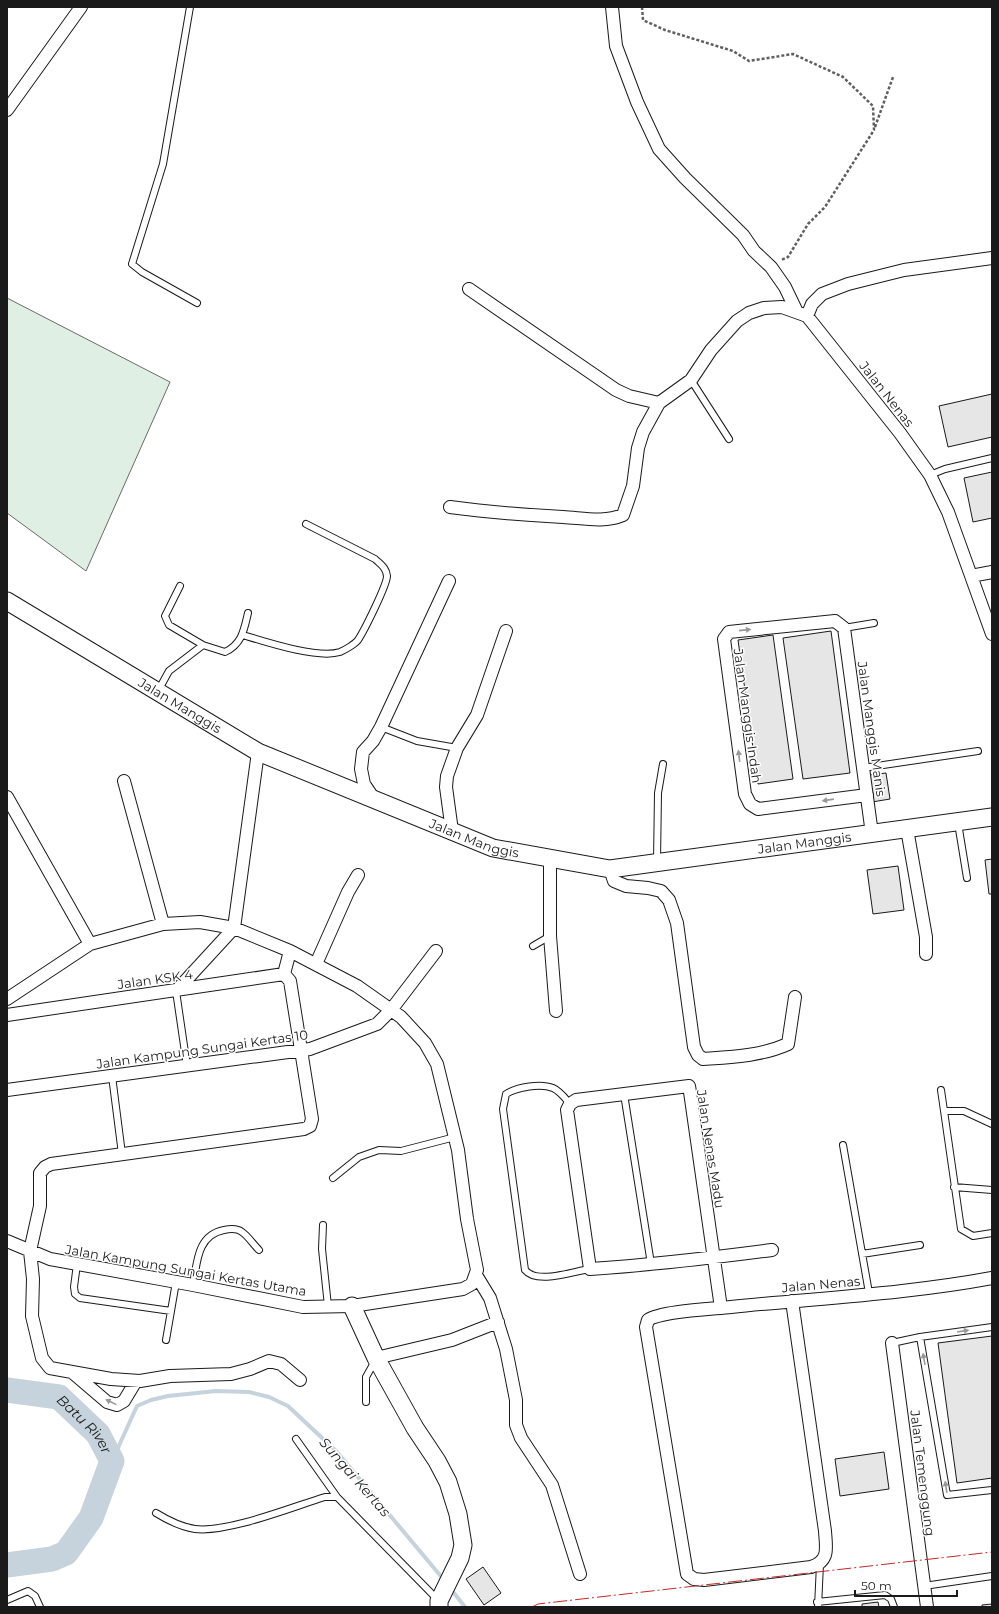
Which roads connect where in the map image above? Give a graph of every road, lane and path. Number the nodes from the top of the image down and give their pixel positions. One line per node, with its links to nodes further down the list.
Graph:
1 (81, 7): 6 (street)
2 (190, 7): 11 (lane)
3 (612, 7): 9 (street, Jalan Nenas)
4 (642, 7): 7 (path)
5 (893, 77): 7 (path)
6 (7, 110)
7 (874, 130): 9 (path)
8 (992, 258): 12 (street)
9 (766, 262): 12 (street, Jalan Nenas)
10 (469, 289): 14 (street)
11 (197, 303)
12 (802, 314): 13 (street); 17 (street, Jalan Nenas)
13 (690, 380): 14 (street); 15 (lane)
14 (659, 403): 18 (street)
15 (729, 439)
16 (992, 458): 17 (lane)
17 (930, 475): 21 (street, Jalan Nenas)
18 (450, 507)
19 (306, 524): 30 (lane)
20 (992, 572): 21 (street)
21 (971, 576): 29 (street, Jalan Nenas)
22 (449, 581): 33 (street)
23 (180, 586): 31 (lane)
24 (7, 601): 32 (street, Jalan Manggis)
25 (248, 613): 30 (lane)
26 (874, 623): 27 (lane)
27 (844, 628): 38 (street, Jalan Manggis Manis); 40 (street, Jalan Manggis Indah, one-way to 27)
28 (506, 631): 34 (street)
29 (992, 634)
30 (243, 635): 31 (lane)
31 (203, 645): 32 (lane)
32 (158, 691): 36 (street, Jalan Manggis)
33 (381, 727): 34 (lane); 42 (street)
34 (457, 748): 46 (street)
35 (978, 751): 38 (lane)
36 (258, 752): 42 (street, Jalan Manggis); 54 (street)
37 (663, 764): 49 (lane)
38 (863, 768): 40 (street, Jalan Manggis Manis)
39 (124, 781): 53 (street)
40 (867, 795): 47 (street, Jalan Manggis Manis)
41 (7, 797): 56 (street)
42 (374, 799): 46 (street, Jalan Manggis)
43 (992, 817): 44 (street, Jalan Manggis)
44 (958, 822): 45 (street, Jalan Manggis); 52 (lane)
45 (907, 829): 47 (street, Jalan Manggis); 60 (street)
46 (452, 831): 48 (street, Jalan Manggis)
47 (872, 834): 49 (street, Jalan Manggis)
48 (550, 858): 50 (street, Jalan Manggis); 55 (street)
49 (657, 862): 50 (street, Jalan Manggis)
50 (610, 869): 64 (street)
51 (358, 875): 61 (street)
52 (967, 878)
53 (163, 924): 54 (street); 56 (street)
54 (234, 928): 58 (street); 63 (street)
55 (550, 936): 57 (lane); 67 (street)
56 (90, 944): 65 (street)
57 (533, 946)
58 (290, 951): 61 (street); 62 (street)
59 (436, 951): 66 (street, Jalan Kampung Sungai Kertas 10)
60 (926, 954)
61 (316, 964): 66 (street)
62 (284, 974): 63 (street, Jalan KSK 4); 69 (street)
63 (176, 991): 68 (street, Jalan KSK 4); 70 (lane)
64 (795, 997)
65 (7, 999)
66 (391, 1010): 69 (street, Jalan Kampung Sungai Kertas 10); 78 (street)
67 (556, 1010)
68 (7, 1015)
69 (301, 1051): 70 (street, Jalan Kampung Sungai Kertas 10); 80 (street)
70 (188, 1066): 71 (street, Jalan Kampung Sungai Kertas 10)
71 (112, 1076): 72 (street, Jalan Kampung Sungai Kertas 10); 80 (lane)
72 (7, 1090)
73 (941, 1090): 76 (lane)
74 (624, 1094): 75 (street, Jalan Nenas Madu); 92 (street, Jalan Nenas Madu); 94 (lane)
75 (570, 1104): 95 (street); 95 (lane)
76 (944, 1110): 77 (lane); 82 (lane)
77 (992, 1124)
78 (455, 1137): 81 (lane); 96 (street)
79 (843, 1145): 91 (lane)
80 (122, 1154): 90 (street)
81 (333, 1178)
82 (954, 1187): 83 (lane); 85 (lane)
83 (992, 1190)
84 (323, 1224): 102 (lane)
85 (992, 1233)
86 (7, 1241): 90 (street, Jalan Kampung Sungai Kertas Utama)
87 (920, 1244): 91 (lane)
88 (259, 1250): 99 (lane)
89 (772, 1250): 92 (street)
90 (30, 1251): 93 (street, Jalan Kampung Sungai Kertas Utama); 112 (street)
91 (862, 1254): 100 (lane)
92 (714, 1257): 94 (street); 104 (street, Jalan Nenas Madu)
93 (77, 1264): 98 (street, Jalan Kampung Sungai Kertas Utama); 105 (lane)
94 (651, 1264): 95 (street)
95 (590, 1268)
96 (476, 1275): 103 (street, Jalan Kampung Sungai Kertas Utama); 106 (street)
97 (992, 1278): 100 (street, Jalan Nenas)
98 (176, 1282): 99 (street, Jalan Kampung Sungai Kertas Utama); 105 (lane)
99 (193, 1285): 102 (street, Jalan Kampung Sungai Kertas Utama)
100 (869, 1294): 101 (street, Jalan Nenas)
101 (792, 1301): 104 (street, Jalan Nenas); 120 (street)
102 (328, 1306): 103 (street, Jalan Kampung Sungai Kertas Utama)
103 (352, 1306): 111 (street)
104 (721, 1308): 120 (street, Jalan Nenas)
105 (171, 1311): 109 (lane)
106 (498, 1322): 111 (street); 121 (street)
107 (992, 1327): 108 (lane, one-way to 107)
108 (920, 1337): 110 (lane); 117 (lane, one-way to 108)
109 (166, 1340)
110 (892, 1343): 123 (street, Jalan Temenggung)
111 (376, 1358): 115 (lane); 125 (street)
112 (71, 1372): 114 (street); 114 (street, one-way to 112)
113 (300, 1380): 114 (street)
114 (136, 1381)
115 (366, 1402)
116 (296, 1439): 118 (lane)
117 (992, 1490)
118 (337, 1497): 119 (lane); 125 (lane)
119 (156, 1513)
120 (820, 1564): 126 (lane)
121 (580, 1574)
122 (992, 1576): 123 (lane)
123 (924, 1586): 129 (street, Jalan Temenggung)
124 (7, 1600): 127 (lane)
125 (440, 1600)
126 (817, 1604): 128 (lane)
127 (40, 1607)
128 (894, 1607)
129 (926, 1607)

